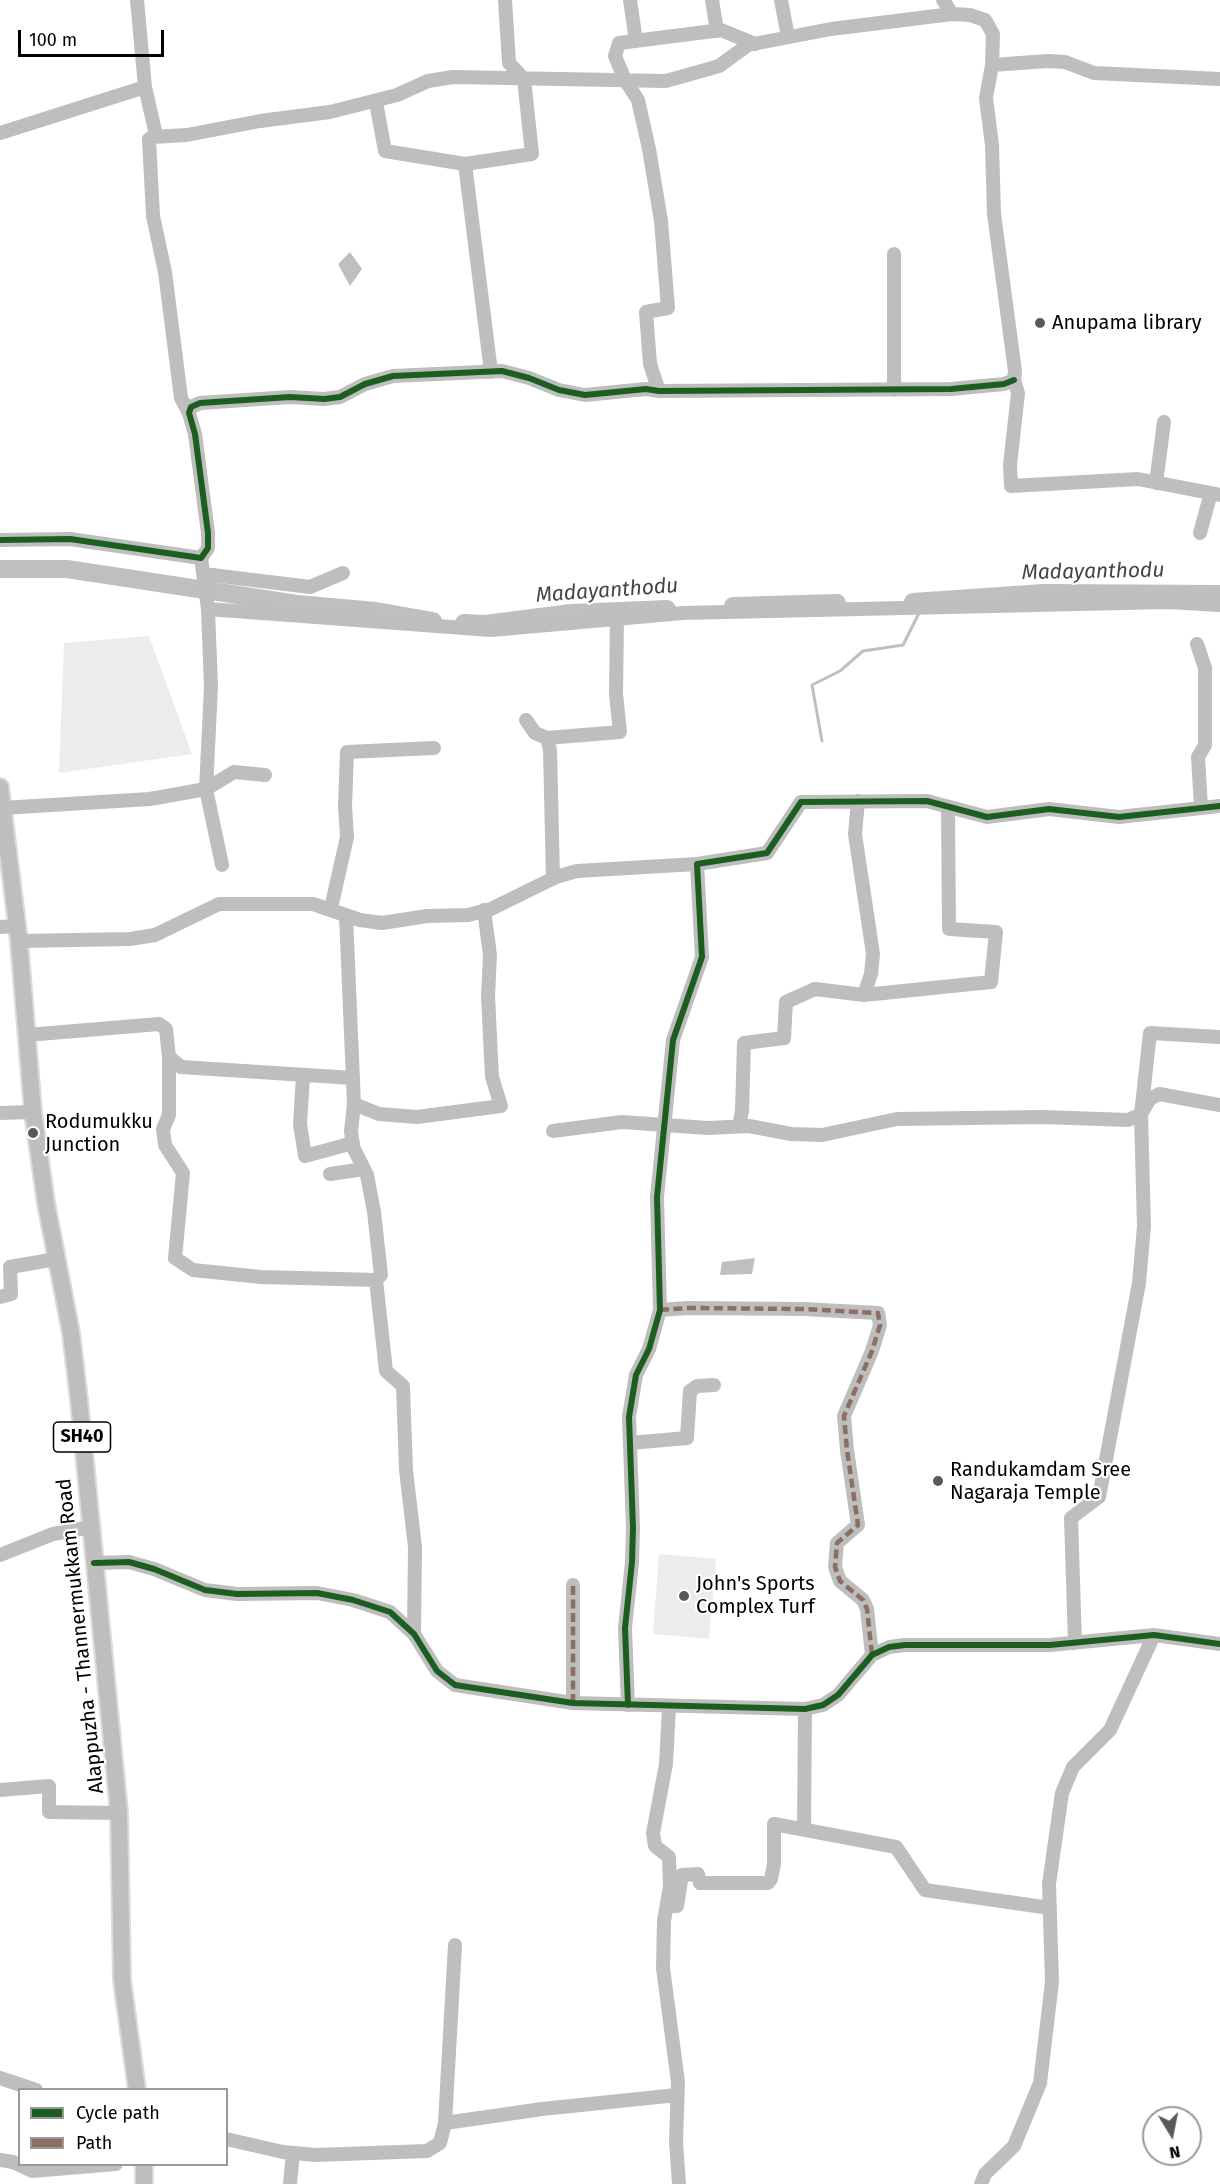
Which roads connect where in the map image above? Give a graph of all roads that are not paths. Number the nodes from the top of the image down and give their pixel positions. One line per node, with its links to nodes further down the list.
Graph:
1 (137, 0): 16 (street)
2 (505, 0): 13 (street)
3 (630, 0): 10 (street)
4 (712, 0): 8 (street)
5 (781, 0): 9 (street)
6 (943, 0): 7 (street)
7 (952, 14): 9 (street); 12 (street)
8 (717, 30): 10 (street); 11 (street)
9 (788, 37): 11 (street)
10 (636, 41): 15 (street)
11 (755, 44): 15 (street)
12 (992, 65): 14 (street); 23 (street)
13 (524, 79): 15 (street); 17 (street); 20 (street)
14 (1220, 79)
15 (625, 80): 25 (street)
16 (145, 87): 18 (street); 19 (street)
17 (376, 102): 19 (street); 20 (street)
18 (0, 133)
19 (156, 135): 26 (street)
20 (465, 164): 22 (street)
21 (894, 254): 24 (street)
22 (492, 372): 25 (street); 26 (street)
23 (1014, 380): 24 (street); 28 (street)
24 (894, 390): 25 (street)
25 (659, 391)
26 (189, 413): 32 (street)
27 (1164, 422): 28 (street)
28 (1156, 483): 29 (street)
29 (1215, 496): 30 (street)
30 (1200, 533)
31 (0, 540): 32 (street)
32 (201, 558): 34 (street)
33 (343, 573): 34 (street)
34 (204, 579): 36 (street)
35 (1220, 605): 37 (street)
36 (208, 609): 37 (street); 44 (street)
37 (617, 619): 40 (street)
38 (1197, 644): 47 (street)
39 (526, 720): 40 (street)
40 (548, 738): 52 (street)
41 (434, 748): 53 (street)
42 (265, 775): 44 (street)
43 (0, 787): 48 (main road, Alappuzha - Thannermukkam Road / SH40)
44 (206, 789): 48 (street); 51 (street)
45 (858, 801): 49 (street); 50 (street); 57 (street)
46 (1220, 806): 47 (street)
47 (1201, 807): 49 (street)
48 (2, 808): 56 (main road, Alappuzha - Thannermukkam Road / SH40)
49 (948, 808): 57 (street)
50 (697, 864): 52 (street); 68 (street)
51 (222, 865)
52 (553, 879): 54 (street)
53 (331, 908): 55 (street); 56 (street)
54 (484, 910): 55 (street); 63 (street)
55 (346, 916): 62 (street)
56 (12, 931): 58 (main road, Alappuzha - Thannermukkam Road / SH40)
57 (864, 995): 69 (street)
58 (27, 1035): 60 (street); 65 (main road, Alappuzha - Thannermukkam Road / SH40)
59 (1220, 1037): 67 (street)
60 (169, 1057): 61 (street); 75 (street)
61 (303, 1076): 62 (street); 71 (street)
62 (353, 1078): 63 (street)
63 (354, 1104): 71 (street)
64 (1220, 1105): 67 (street)
65 (33, 1112): 66 (street); 74 (main road, Alappuzha - Thannermukkam Road / SH40)
66 (0, 1113)
67 (1142, 1114): 69 (street); 86 (street)
68 (663, 1123): 69 (street); 70 (street); 77 (street)
69 (739, 1126)
70 (553, 1131)
71 (353, 1143): 72 (street)
72 (364, 1169): 73 (street); 75 (street)
73 (330, 1174)
74 (57, 1259): 76 (street); 80 (main road, Alappuzha - Thannermukkam Road / SH40)
75 (376, 1280): 84 (street)
76 (0, 1297)
77 (660, 1310): 79 (street); 88 (street)
78 (714, 1385): 79 (street)
79 (630, 1443): 90 (street)
80 (91, 1527): 81 (street); 82 (main road, Alappuzha - Thannermukkam Road / SH40)
81 (0, 1555)
82 (94, 1563): 84 (street); 94 (main road, Alappuzha - Thannermukkam Road / SH40)
83 (573, 1585): 89 (street)
84 (414, 1634): 89 (street)
85 (1154, 1635): 86 (street); 87 (street); 97 (street)
86 (1076, 1643): 88 (street)
87 (1220, 1644)
88 (872, 1655): 92 (street)
89 (573, 1703): 90 (street)
90 (628, 1705): 91 (street)
91 (669, 1706): 92 (street); 96 (street)
92 (805, 1708): 95 (street)
93 (0, 1790): 94 (street)
94 (119, 1813): 101 (main road, Alappuzha - Thannermukkam Road / SH40)
95 (804, 1829): 96 (street); 97 (street)
96 (667, 1906): 102 (street)
97 (1050, 1908): 114 (street)
98 (455, 1945): 103 (street)
99 (0, 2078): 100 (street)
100 (30, 2088)
101 (136, 2088)
102 (677, 2095): 103 (street); 113 (street)
103 (445, 2123): 105 (street)
104 (228, 2139): 105 (street)
105 (293, 2153): 112 (street)
106 (0, 2160): 107 (street)
107 (18, 2163)
108 (100, 2166): 110 (street)
109 (144, 2166): 111 (main road)
110 (30, 2167)
111 (144, 2184)
112 (290, 2184)
113 (679, 2184)
114 (981, 2184)

